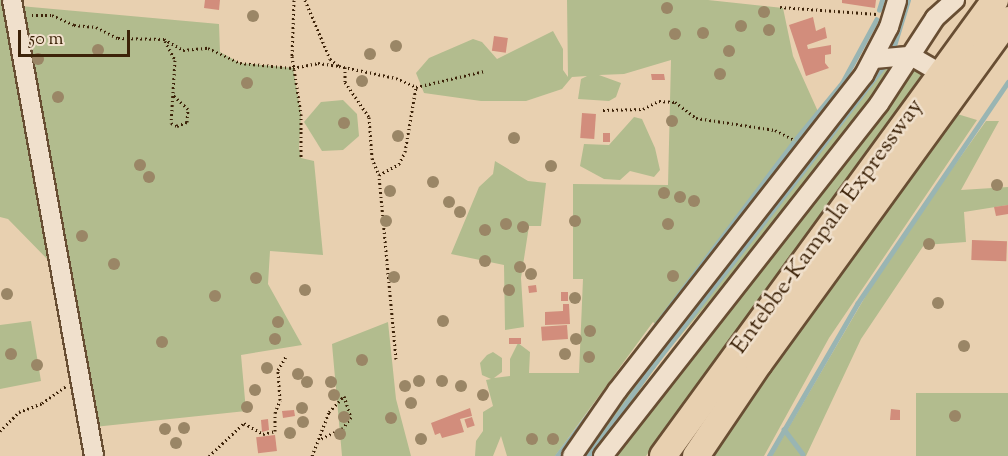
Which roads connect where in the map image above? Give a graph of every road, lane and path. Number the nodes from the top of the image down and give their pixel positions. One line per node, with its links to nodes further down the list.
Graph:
1 (294, 0): 14 (path)
2 (304, 0): 12 (path)
3 (955, 0): 10 (street)
4 (995, 0): 16 (highway, Entebbe-Kampala Expressway)
5 (13, 7): 9 (path); 25 (street)
6 (780, 7): 7 (path)
7 (895, 8): 11 (street)
8 (1008, 20): 34 (highway, Entebbe-Kampala Expressway)
9 (164, 39): 14 (path); 18 (path)
10 (911, 56): 11 (street); 16 (street); 32 (street)
11 (874, 59): 20 (street)
12 (339, 66): 13 (path); 14 (path)
13 (345, 67): 17 (path); 22 (path)
14 (293, 68): 21 (path)
15 (485, 71): 17 (path)
16 (941, 73): 33 (highway, Entebbe-Kampala Expressway)
17 (416, 87): 22 (path)
18 (173, 95): 18 (path)
19 (603, 110): 20 (path)
20 (806, 148): 31 (street)
21 (301, 158)
22 (379, 175): 24 (path)
23 (286, 356): 29 (path)
24 (396, 359)
25 (81, 374): 26 (path); 28 (street)
26 (0, 431)
27 (320, 439): 27 (path); 30 (path)
28 (94, 456)
29 (209, 456)
30 (312, 456)
31 (572, 456)
32 (603, 456)
33 (663, 456)
34 (696, 456)

